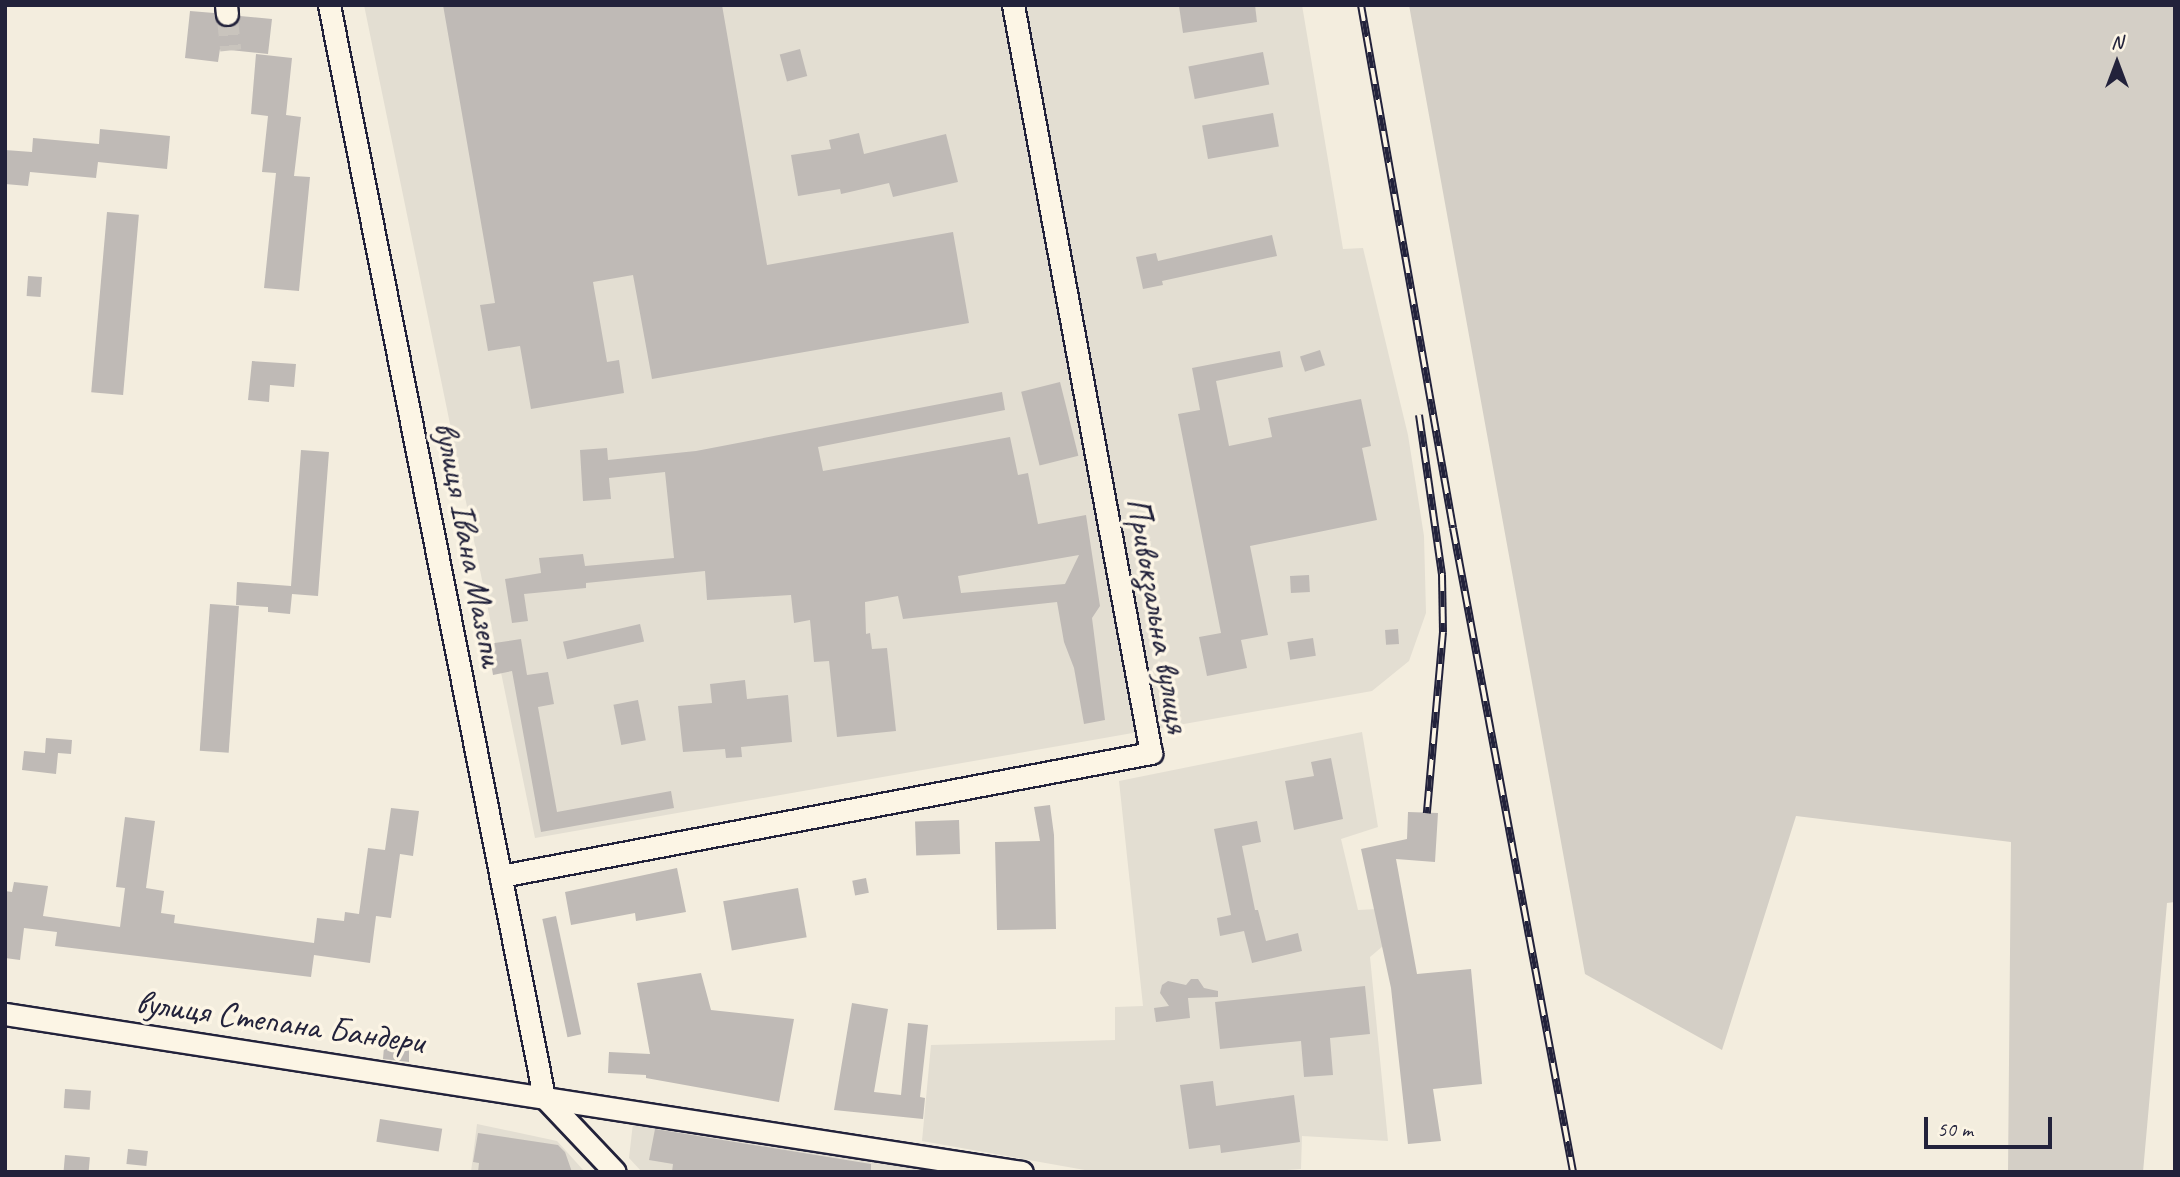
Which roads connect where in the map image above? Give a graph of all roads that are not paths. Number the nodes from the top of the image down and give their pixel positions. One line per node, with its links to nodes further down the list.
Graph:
1 (329, 5): 3 (street, вулиця Івана Мазепи)
2 (1013, 5): 3 (street, Привокзальна вулиця)
3 (501, 876): 5 (street, вулиця Івана Мазепи)
4 (5, 1014): 5 (street, вулиця Степана Бандери)
5 (544, 1097): 6 (street); 7 (street, вулиця Степана Бандери)
6 (615, 1172)
7 (1022, 1172)

